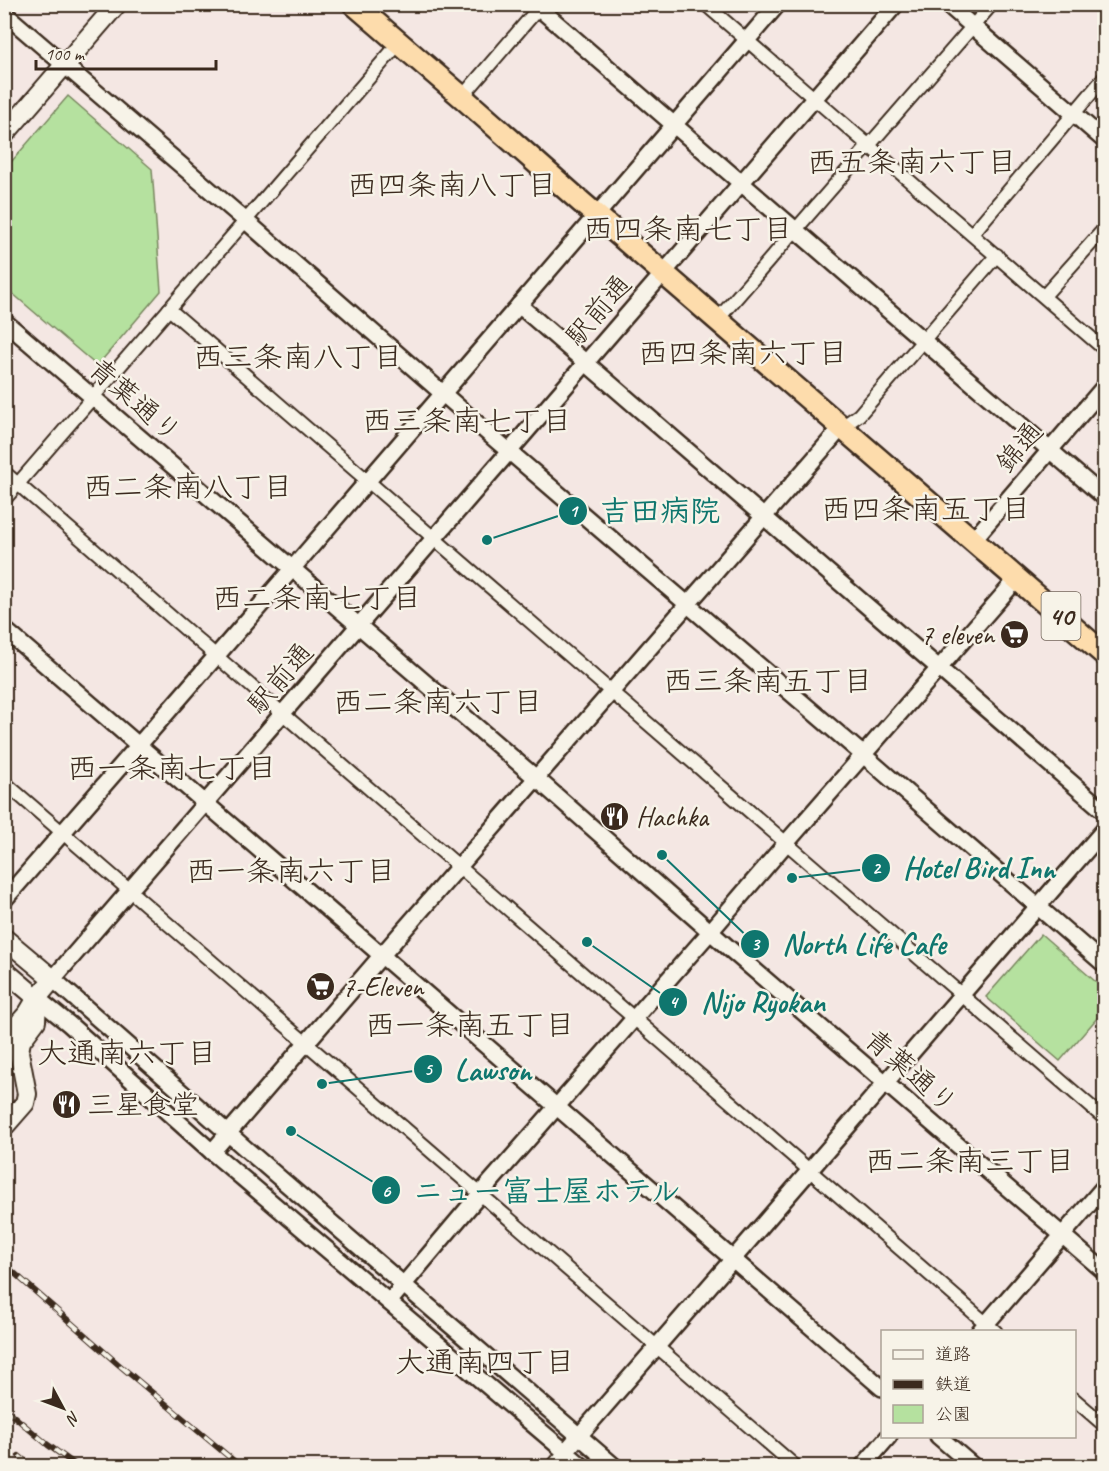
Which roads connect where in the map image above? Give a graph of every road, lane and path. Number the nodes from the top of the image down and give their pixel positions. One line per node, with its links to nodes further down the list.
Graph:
1 (117, 4): 13 (main road)
2 (354, 4): 12 (highway, 40)
3 (705, 4): 11 (street)
4 (778, 4): 11 (street)
5 (947, 4): 10 (street)
6 (992, 4): 10 (street)
7 (893, 5): 16 (street, 駅前通)
8 (541, 6): 15 (street); 18 (street)
9 (4, 13): 13 (street)
10 (973, 27): 17 (street); 21 (street)
11 (747, 41): 16 (street); 18 (street)
12 (399, 44): 15 (highway, 40); 24 (street)
13 (64, 66): 19 (main road); 24 (street)
14 (1104, 78): 17 (street)
15 (462, 97): 23 (highway, 40)
16 (814, 99): 21 (street); 22 (street, 駅前通)
17 (1074, 114): 20 (street); 27 (street)
18 (674, 125): 22 (street); 23 (street)
19 (4, 135)
20 (1104, 140)
21 (869, 146): 26 (street); 27 (street)
22 (741, 183): 26 (street); 29 (street, 駅前通)
23 (596, 215): 29 (highway, 40); 31 (street)
24 (246, 221): 32 (street); 39 (street)
25 (1104, 229): 30 (street)
26 (796, 230): 33 (street); 35 (street)
27 (972, 234): 28 (street)
28 (997, 255): 30 (street); 35 (street)
29 (663, 273): 33 (highway, 40); 37 (street, 駅前通)
30 (1044, 296): 36 (street)
31 (519, 304): 37 (street); 39 (street)
32 (170, 309): 40 (street); 45 (street)
33 (718, 320): 41 (highway, 40)
34 (4, 321): 40 (street, 青葉通り)
35 (924, 340): 41 (street); 42 (street)
36 (1104, 349)
37 (586, 362): 43 (street, 駅前通); 49 (street)
38 (1104, 387): 42 (street, 錦通)
39 (442, 393): 43 (street); 45 (street)
40 (93, 397): 46 (street); 52 (street, 青葉通り)
41 (842, 427): 49 (street); 51 (highway, 40)
42 (1049, 449): 47 (street); 51 (street, 錦通)
43 (509, 451): 50 (street, 駅前通); 54 (street)
44 (4, 472): 46 (street)
45 (368, 480): 50 (street); 52 (street)
46 (18, 484): 48 (street); 58 (street)
47 (1104, 497)
48 (4, 500)
49 (764, 517): 54 (street); 59 (street)
50 (435, 538): 55 (street, 駅前通); 60 (street)
51 (973, 540): 53 (highway, 40)
52 (292, 569): 55 (street, 青葉通り); 58 (street)
53 (1017, 579): 57 (highway, 40); 59 (street)
54 (687, 604): 60 (street); 63 (street)
55 (358, 626): 61 (street, 駅前通); 64 (street, 青葉通り)
56 (4, 629): 62 (street)
57 (1104, 654)
58 (215, 656): 61 (street); 62 (street)
59 (939, 667): 63 (street); 67 (street)
60 (611, 691): 64 (street); 70 (street)
61 (283, 714): 66 (street, 駅前通); 71 (street)
62 (139, 745): 66 (street); 69 (street)
63 (863, 755): 70 (street); 74 (street)
64 (536, 778): 71 (street); 75 (street, 青葉通り)
65 (4, 782): 69 (street)
66 (206, 802): 72 (street, 駅前通); 77 (street)
67 (1104, 811)
68 (1104, 830): 74 (street)
69 (63, 832): 72 (street); 73 (street)
70 (787, 842): 75 (street); 81 (street)
71 (459, 867): 77 (street); 83 (street)
72 (130, 890): 80 (street, 駅前通); 85 (street)
73 (4, 900)
74 (1038, 907): 78 (street); 81 (street)
75 (710, 932): 83 (street); 86 (street, 青葉通り)
76 (4, 938): 80 (main road)
77 (382, 955): 85 (street); 87 (street)
78 (1104, 964)
79 (4, 970): 82 (main road)
80 (53, 980): 82 (main road); 90 (street)
81 (963, 995): 86 (street); 88 (street)
82 (38, 998): 84 (main road); 89 (main road); 91 (street)
83 (634, 1018): 87 (street); 92 (street)
84 (4, 1040)
85 (306, 1042): 90 (street); 94 (street)
86 (886, 1083): 92 (street); 95 (street, 青葉通り)
87 (558, 1106): 94 (street); 96 (street)
88 (1104, 1118)
89 (4, 1127)
90 (228, 1132): 91 (street); 98 (street)
91 (212, 1152): 99 (street)
92 (810, 1171): 96 (street); 100 (street)
93 (1104, 1187): 95 (street)
94 (480, 1194): 98 (street); 101 (street)
95 (1063, 1235): 97 (street, 青葉通り); 100 (street)
96 (732, 1258): 101 (street); 102 (street)
97 (1104, 1271)
98 (403, 1284): 99 (street); 105 (street)
99 (389, 1302): 108 (street)
100 (987, 1329)
101 (656, 1346): 105 (street); 112 (street)
102 (881, 1387)
103 (1076, 1401): 104 (street)
104 (1104, 1425)
105 (579, 1436): 108 (street); 111 (street)
106 (888, 1438): 113 (street)
107 (939, 1438): 114 (street)
108 (565, 1452): 109 (street); 110 (street)
109 (552, 1467)
110 (582, 1467)
111 (614, 1467)
112 (795, 1467)
113 (863, 1467)
114 (973, 1467)

